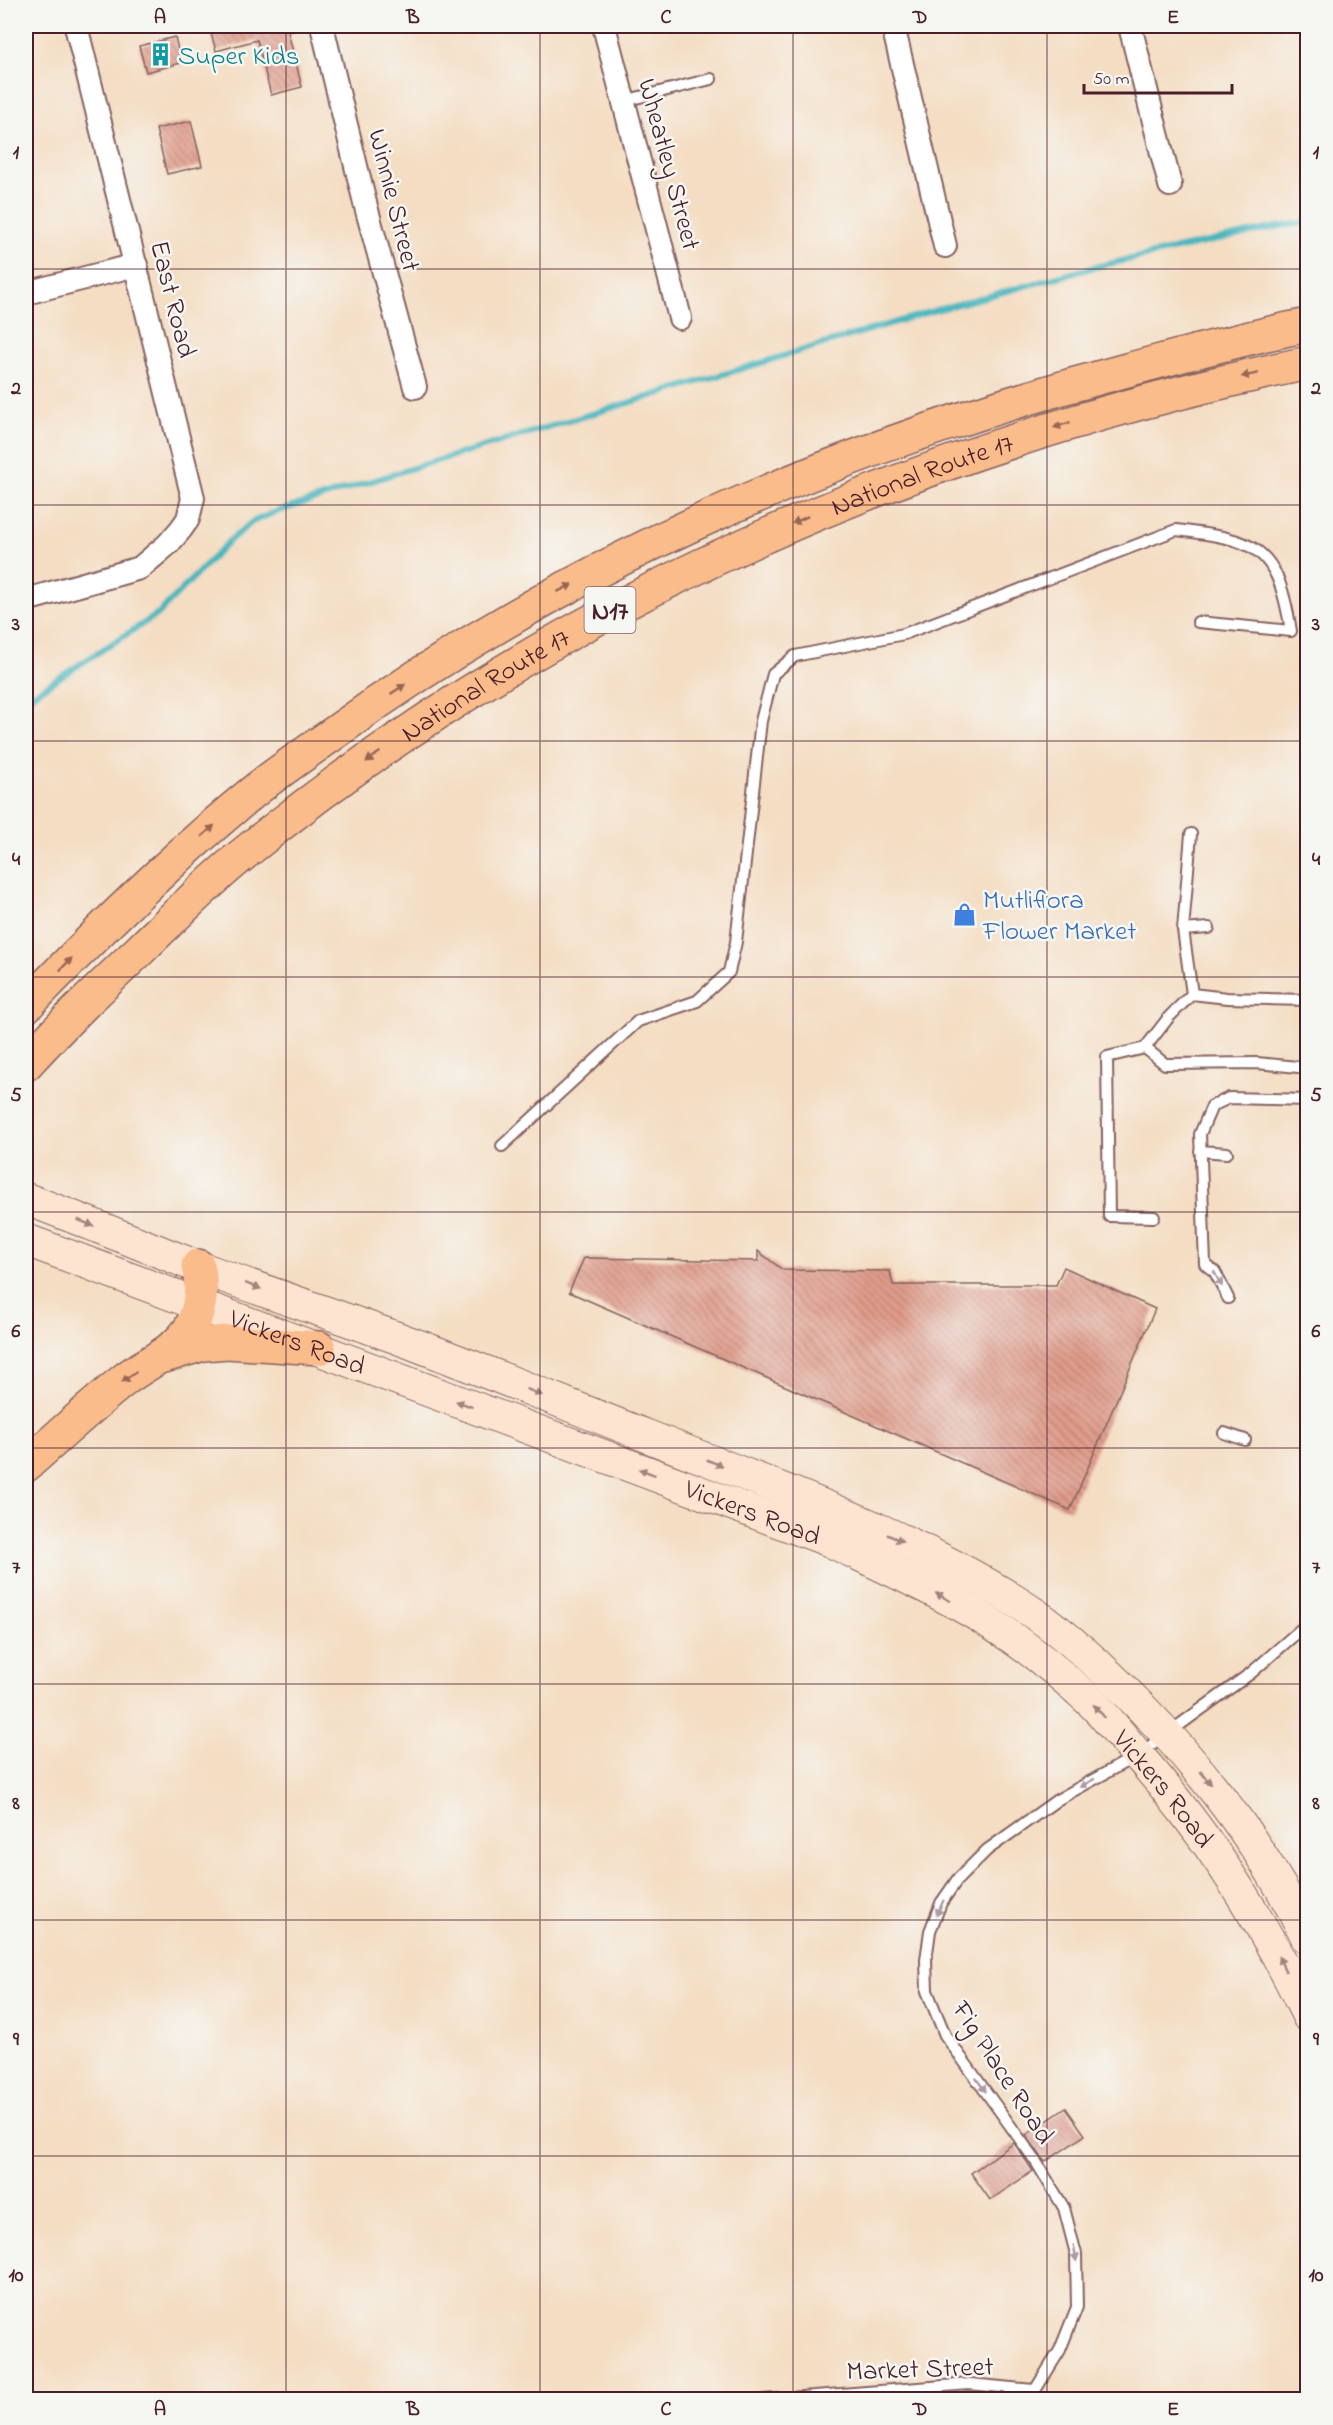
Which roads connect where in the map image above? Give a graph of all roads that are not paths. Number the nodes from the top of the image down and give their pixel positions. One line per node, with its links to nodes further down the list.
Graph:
1 (76, 26): 10 (street, East Road)
2 (322, 26): 15 (street, Winnie Street)
3 (604, 26): 7 (street, Wheatley Street)
4 (893, 26): 9 (street)
5 (1130, 26): 8 (street)
6 (711, 79): 7 (lane)
7 (624, 101): 12 (street, Wheatley Street)
8 (1170, 185)
9 (945, 246)
10 (136, 265): 11 (street); 16 (street, East Road)
11 (26, 293)
12 (680, 318)
13 (1308, 326): 23 (highway, N17, one-way to 13)
14 (1308, 363): 25 (highway, National Route 17 / N17, one-way to 25)
15 (415, 387)
16 (26, 600)
17 (1198, 622): 28 (lane)
18 (1191, 834): 20 (lane)
19 (1209, 928): 20 (lane)
20 (1183, 930): 21 (lane)
21 (1192, 994): 22 (lane); 24 (lane)
22 (1308, 1000)
23 (26, 1006)
24 (1145, 1048): 26 (lane); 32 (lane)
25 (26, 1064)
26 (1308, 1068)
27 (1308, 1100): 29 (lane)
28 (502, 1146)
29 (1200, 1151): 30 (lane); 35 (lane, one-way to 35)
30 (1227, 1153)
31 (29, 1200): 34 (main road, Vickers Road, one-way to 34)
32 (1154, 1217)
33 (26, 1239): 36 (main road, Vickers Road)
34 (198, 1266): 36 (highway); 43 (main road, Vickers Road, one-way to 43)
35 (1228, 1298)
36 (198, 1305): 37 (main road, Vickers Road); 38 (highway)
37 (319, 1348): 38 (highway); 44 (main road, Vickers Road, one-way to 37)
38 (159, 1358): 41 (highway, one-way to 41)
39 (1224, 1433): 40 (lane)
40 (1245, 1440)
41 (26, 1465)
42 (1308, 1623): 43 (lane, Fig Place Road)
43 (1167, 1734): 44 (lane, Fig Place Road); 45 (main road, Vickers Road, one-way to 45)
44 (1138, 1755): 46 (main road, Vickers Road, one-way to 44); 47 (lane, Fig Place Road, one-way to 47)
45 (1308, 1939)
46 (1308, 2016)
47 (1031, 2395): 48 (lane, Market Street)
48 (763, 2400)

